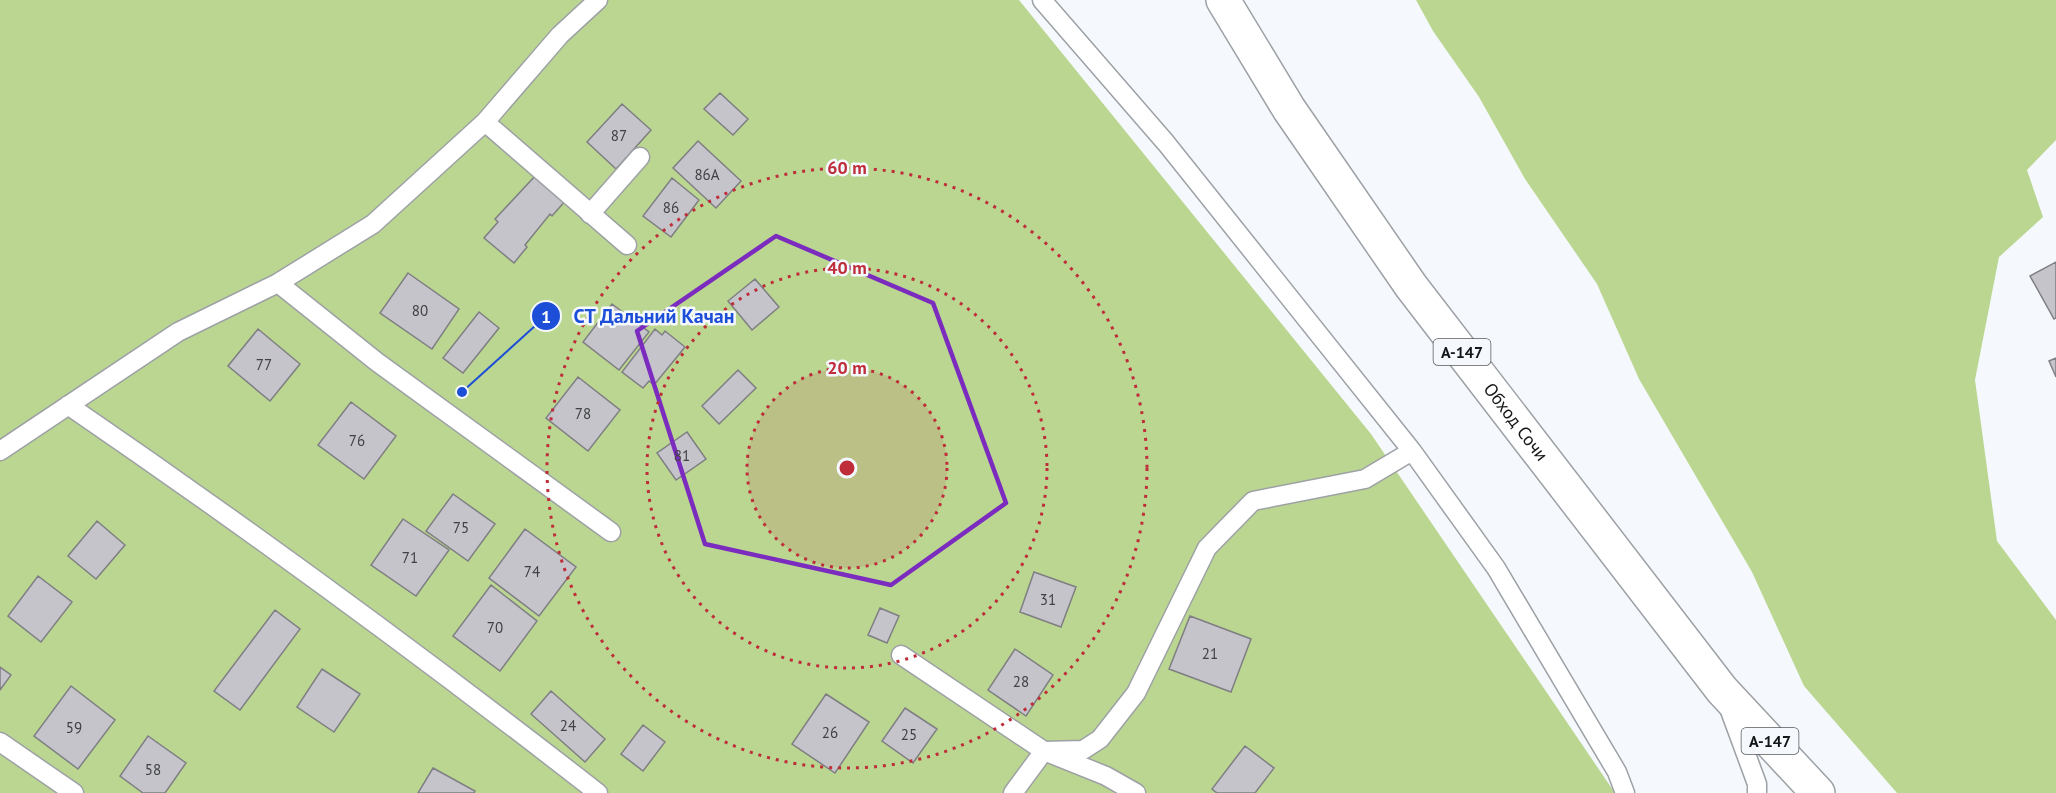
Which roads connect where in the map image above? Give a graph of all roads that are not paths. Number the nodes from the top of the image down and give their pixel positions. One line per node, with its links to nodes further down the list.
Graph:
1 (598, 0): 4 (lane)
2 (1042, 0): 11 (lane)
3 (1223, 0): 14 (highway, Обход Сочи / А-147)
4 (485, 122): 6 (lane); 8 (lane)
5 (640, 157): 6 (lane)
6 (590, 214): 7 (lane)
7 (627, 245)
8 (278, 283): 9 (lane); 12 (lane)
9 (68, 405): 10 (lane); 18 (lane)
10 (0, 451)
11 (1412, 451): 16 (lane); 21 (lane)
12 (610, 531)
13 (901, 655): 16 (lane)
14 (1722, 690): 22 (lane); 23 (highway, Обход Сочи / А-147)
15 (0, 742): 17 (lane)
16 (1044, 751): 19 (lane); 20 (lane)
17 (74, 793)
18 (598, 793)
19 (1013, 793)
20 (1136, 793)
21 (1625, 793)
22 (1757, 793)
23 (1818, 793)

